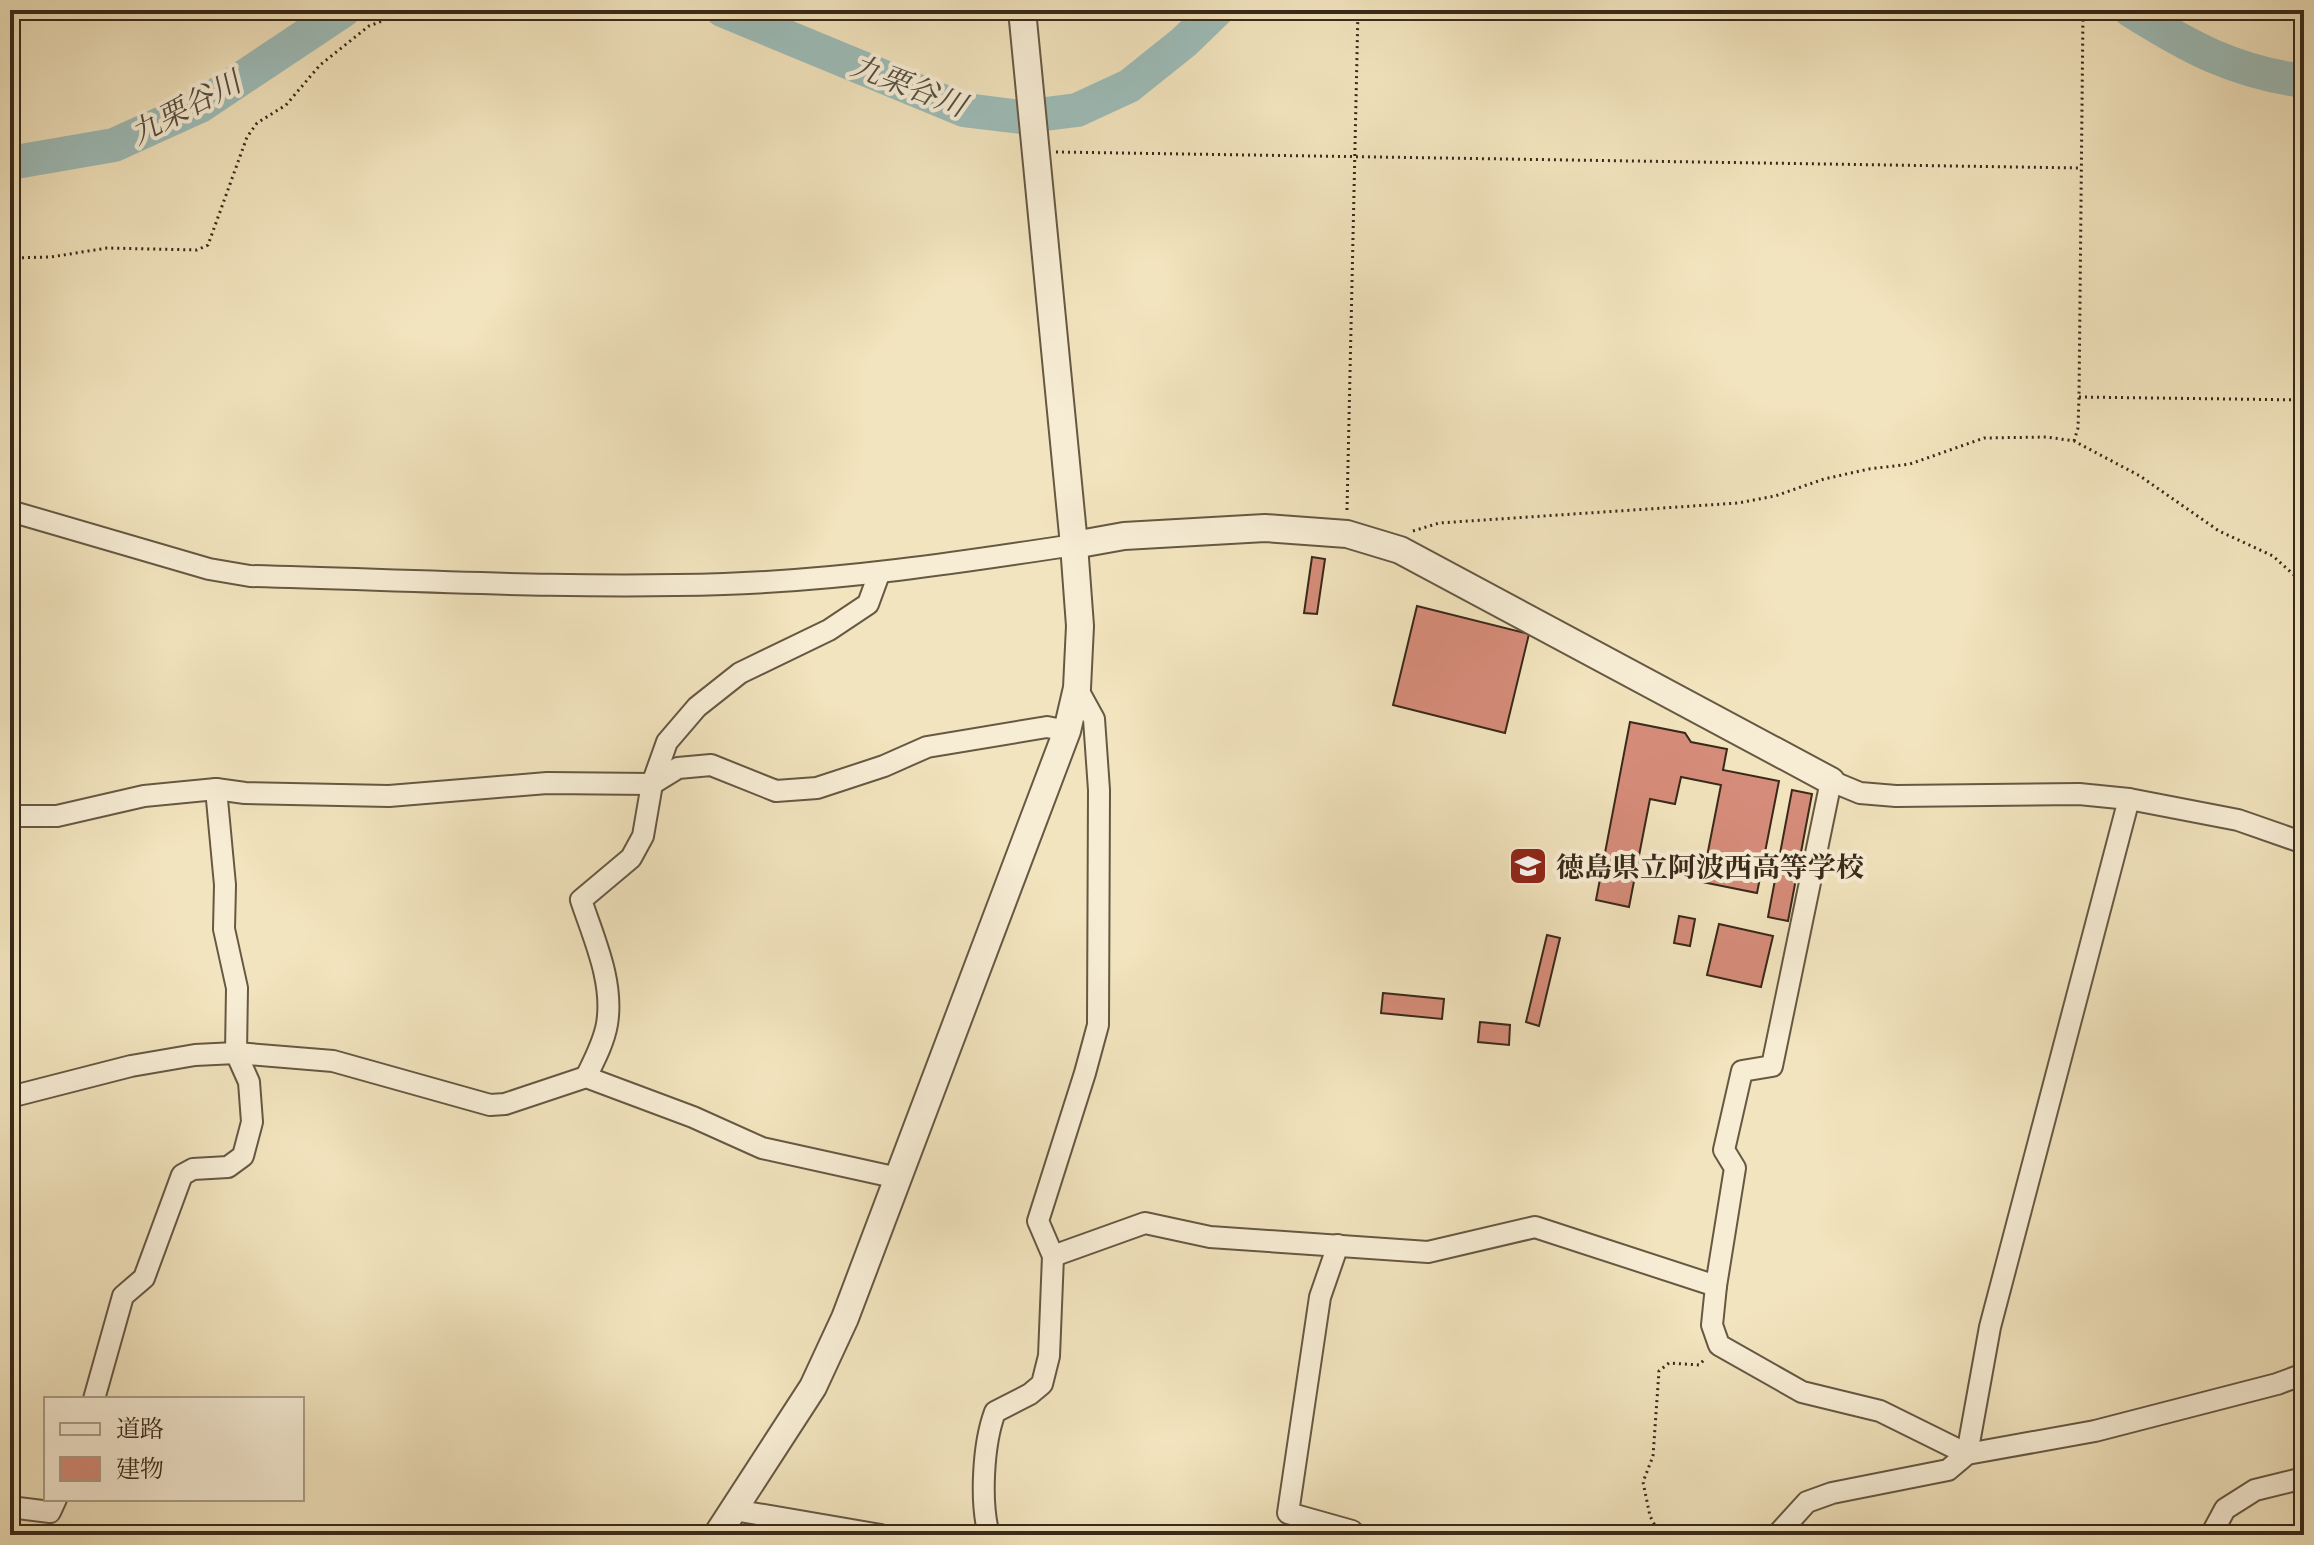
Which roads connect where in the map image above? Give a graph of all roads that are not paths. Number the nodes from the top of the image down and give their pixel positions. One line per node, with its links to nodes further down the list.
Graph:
1 (1022, 10): 3 (street)
2 (10, 511): 4 (street)
3 (1074, 545): 4 (street); 5 (street); 7 (street)
4 (879, 574): 8 (street)
5 (1077, 688): 6 (street); 18 (street)
6 (1067, 731): 8 (street); 16 (street)
7 (1831, 781): 10 (street); 19 (street)
8 (652, 784): 9 (street); 14 (street)
9 (216, 789): 11 (street); 13 (street)
10 (2129, 799): 12 (street); 22 (street)
11 (10, 816)
12 (2304, 843)
13 (236, 1053): 14 (street); 15 (street); 21 (street)
14 (586, 1077): 16 (street)
15 (10, 1097)
16 (898, 1178): 26 (street)
17 (1338, 1245): 18 (street); 19 (street); 30 (street)
18 (1053, 1256): 29 (street)
19 (1716, 1286): 22 (street)
20 (2304, 1374): 22 (street)
21 (95, 1397)
22 (1967, 1454): 31 (street)
23 (2304, 1478): 32 (street)
24 (55, 1501): 25 (street)
25 (10, 1507)
26 (734, 1510): 27 (street); 28 (street)
27 (717, 1535)
28 (881, 1535)
29 (989, 1535)
30 (1355, 1535)
31 (1777, 1535)
32 (2211, 1535)

